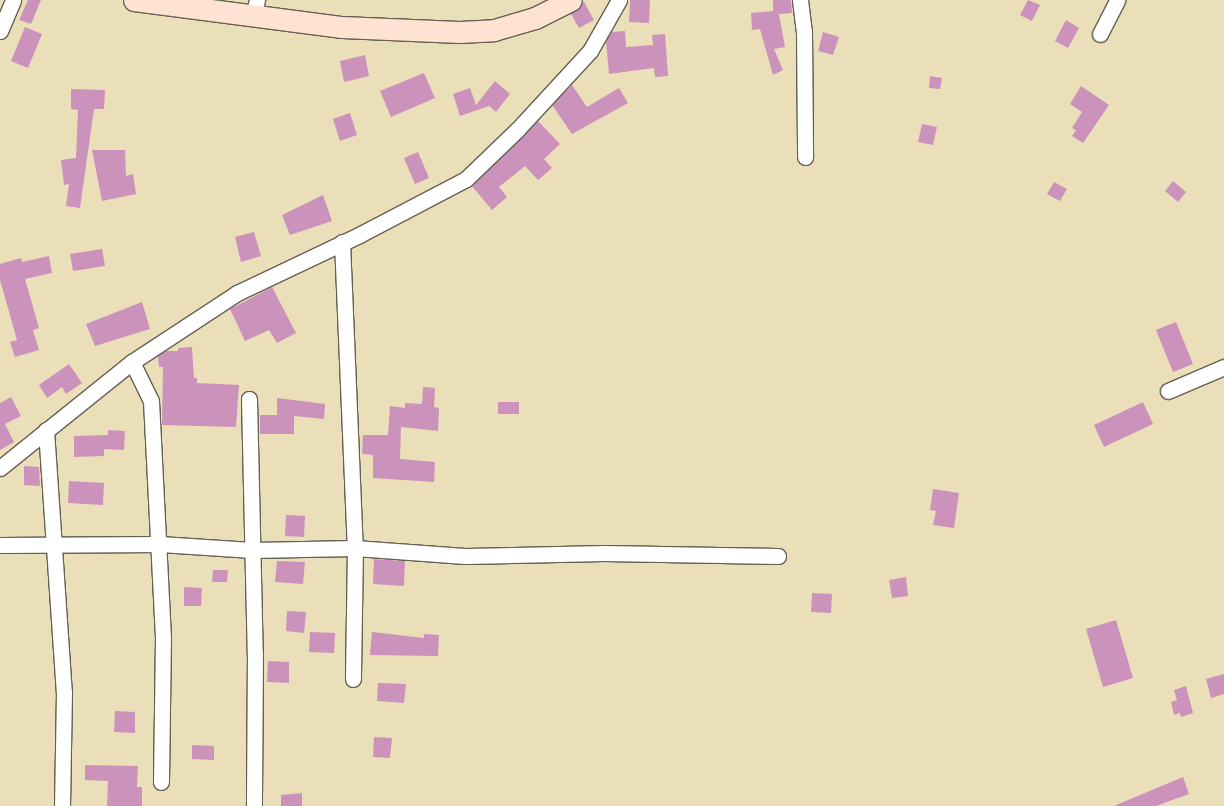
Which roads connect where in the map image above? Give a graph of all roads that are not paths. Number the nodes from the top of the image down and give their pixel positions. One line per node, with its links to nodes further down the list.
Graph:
1 (13, 0): 8 (street)
2 (134, 0): 7 (street)
3 (571, 0): 7 (street)
4 (619, 0): 11 (street)
5 (800, 0): 10 (street)
6 (1117, 0): 9 (street)
7 (255, 8)
8 (0, 31)
9 (1100, 34)
10 (804, 157)
11 (342, 242): 12 (street); 21 (street)
12 (132, 362): 16 (street); 19 (street)
13 (1224, 367): 14 (street)
14 (1168, 391)
15 (249, 399): 22 (street)
16 (46, 430): 17 (street); 18 (street)
17 (0, 468)
18 (55, 544): 19 (street); 20 (street); 26 (street)
19 (160, 544): 22 (street); 25 (street)
20 (0, 545)
21 (355, 548): 22 (street); 23 (street); 24 (street)
22 (252, 550): 27 (street)
23 (778, 556)
24 (353, 679)
25 (161, 782)
26 (62, 806)
27 (254, 806)

